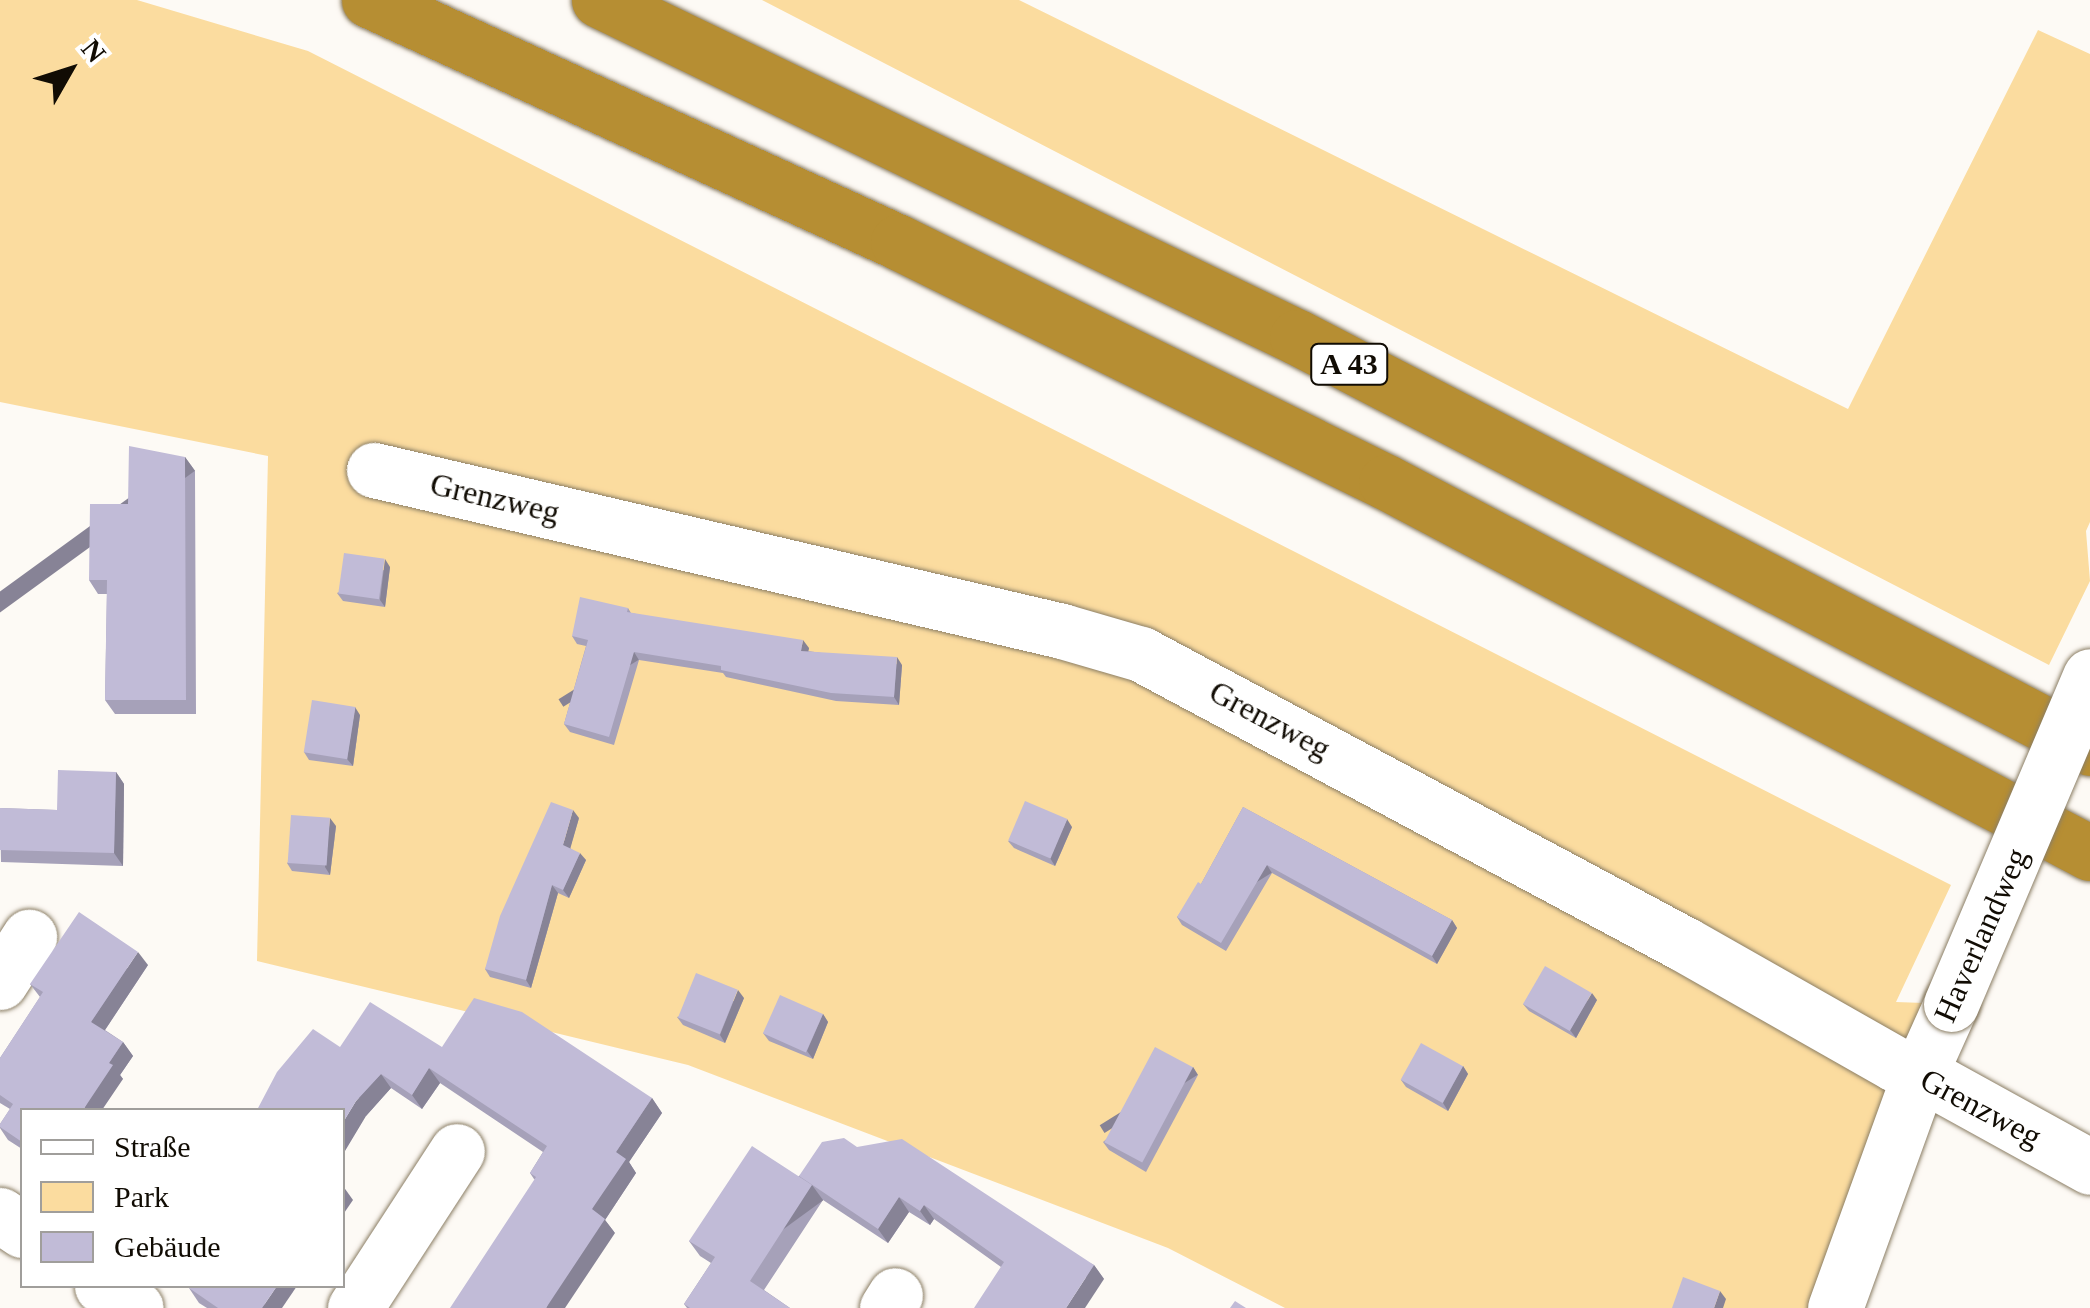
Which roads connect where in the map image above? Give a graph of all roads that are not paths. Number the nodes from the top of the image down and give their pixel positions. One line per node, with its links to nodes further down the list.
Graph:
1 (369, 0): 6 (highway)
2 (599, 0): 5 (highway, A 43)
3 (374, 470): 9 (street, Grenzweg)
4 (2090, 676): 9 (street, Haverlandweg, bridge)
5 (2090, 748)
6 (2090, 853)
7 (29, 937): 8 (street)
8 (0, 982)
9 (1920, 1073): 11 (street, Grenzweg); 15 (street, Haverlandweg)
10 (457, 1151): 14 (street)
11 (2090, 1167)
12 (105, 1288): 13 (street)
13 (136, 1308)
14 (356, 1308)
15 (1834, 1308)

